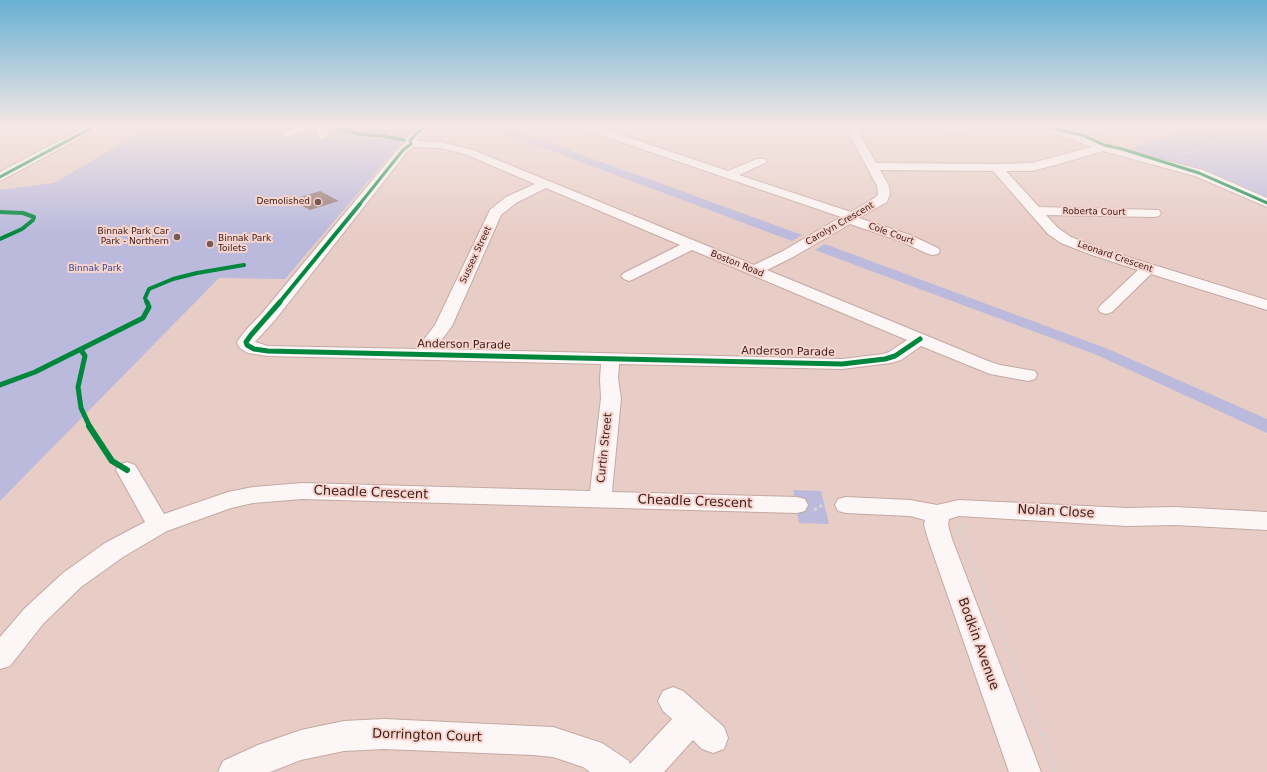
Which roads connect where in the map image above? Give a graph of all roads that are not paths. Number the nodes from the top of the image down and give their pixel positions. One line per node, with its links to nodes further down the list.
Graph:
1 (28, 162): 12 (street)
2 (394, 162): 28 (street, Anderson Parade)
3 (493, 162): 13 (street, Boston Road)
4 (690, 162): 11 (street, Cole Court)
5 (760, 162): 11 (street)
6 (870, 162): 9 (street, Carolyn Crescent)
7 (1054, 162): 10 (street)
8 (1161, 162): 14 (street)
9 (872, 166): 10 (street); 17 (street, Carolyn Crescent)
10 (996, 168): 15 (street, Leonard Crescent)
11 (728, 175): 17 (street, Cole Court)
12 (0, 177)
13 (548, 185): 18 (street, Boston Road); 28 (street, Sussex Street)
14 (1267, 203)
15 (1034, 211): 16 (street, Roberta Court); 20 (street, Leonard Crescent)
16 (1154, 213)
17 (851, 218): 19 (street, Cole Court); 21 (street, Carolyn Crescent)
18 (691, 245): 21 (street, Boston Road); 22 (street)
19 (933, 251)
20 (1148, 268): 23 (street, Leonard Crescent); 26 (street)
21 (757, 272): 27 (street, Boston Road)
22 (629, 276)
23 (1237, 297): 24 (street, Leonard Crescent); 25 (street, Leonard Crescent)
24 (1267, 305)
25 (1267, 308)
26 (1106, 309)
27 (915, 337): 29 (street, Anderson Parade); 30 (street, Boston Road)
28 (430, 354): 29 (street, Anderson Parade)
29 (615, 359): 32 (street, Curtin Street)
30 (1028, 375)
31 (127, 470): 37 (street)
32 (600, 499): 33 (street, Cheadle Crescent); 37 (street, Cheadle Crescent)
33 (797, 505)
34 (846, 505): 35 (street, Nolan Close)
35 (938, 514): 36 (street, Nolan Close); 43 (street, Bodkin Avenue)
36 (1267, 521)
37 (159, 525): 38 (street, Cheadle Crescent)
38 (0, 657)
39 (692, 719): 42 (street)
40 (234, 772): 41 (street, Dorrington Court)
41 (618, 772)
42 (643, 772)
43 (1025, 772)

